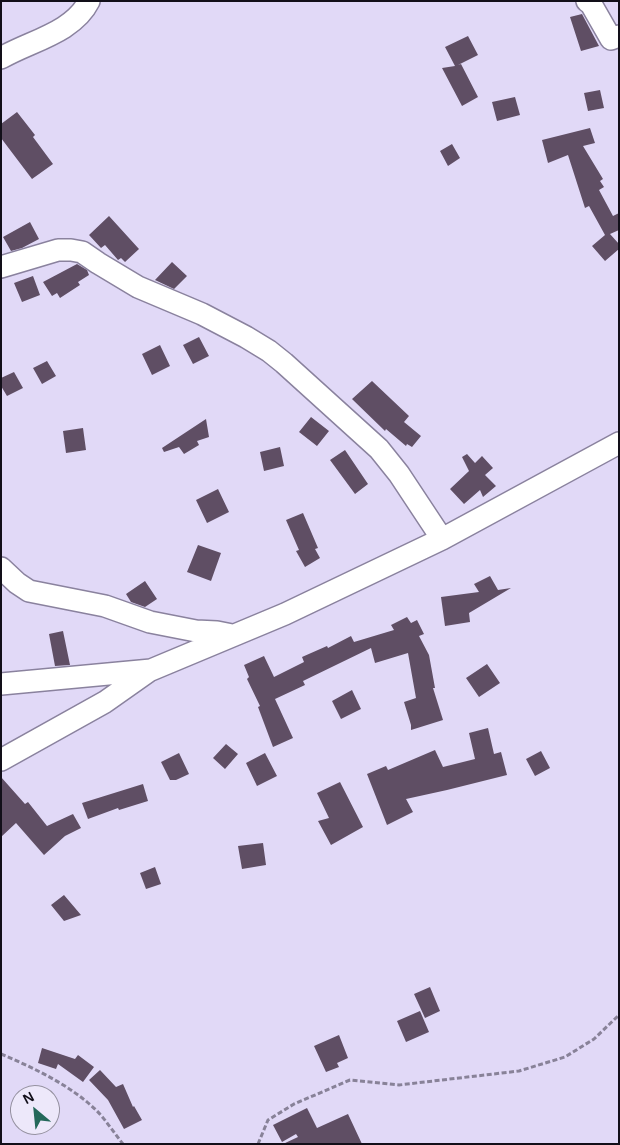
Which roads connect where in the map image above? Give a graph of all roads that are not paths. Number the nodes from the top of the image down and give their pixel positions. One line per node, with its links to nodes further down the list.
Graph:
1 (90, 1): 4 (street)
2 (587, 1): 3 (street)
3 (619, 36)
4 (1, 58)
5 (1, 267): 7 (street)
6 (619, 443): 7 (street)
7 (442, 539): 9 (street)
8 (1, 568): 9 (street)
9 (233, 635): 10 (street)
10 (151, 670): 11 (street); 12 (street)
11 (1, 684)
12 (1, 760)

